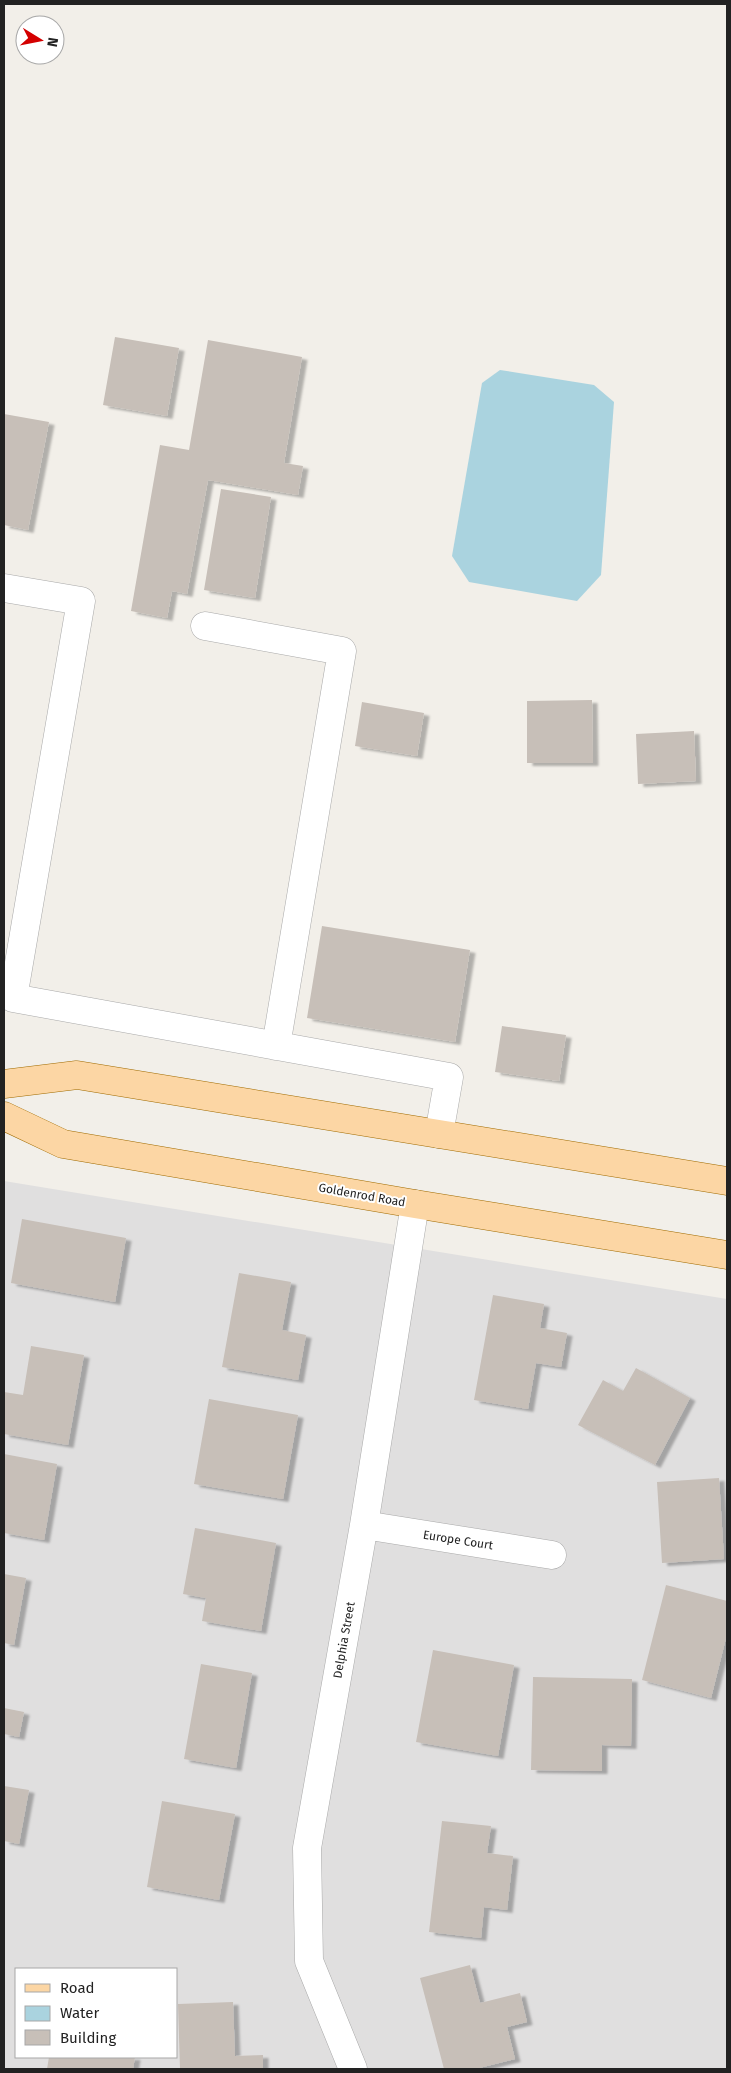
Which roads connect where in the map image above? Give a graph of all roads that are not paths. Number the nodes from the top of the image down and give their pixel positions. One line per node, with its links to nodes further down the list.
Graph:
1 (4, 588): 3 (street)
2 (204, 626): 3 (street)
3 (276, 1046): 6 (street)
4 (4, 1084): 6 (main road)
5 (4, 1116): 8 (main road, Goldenrod Road)
6 (439, 1134): 7 (main road)
7 (727, 1181)
8 (415, 1204): 9 (main road, Goldenrod Road); 10 (street, Delphia Street)
9 (727, 1255)
10 (364, 1525): 11 (street, Europe Court); 12 (street, Delphia Street)
11 (552, 1555)
12 (353, 2069)

